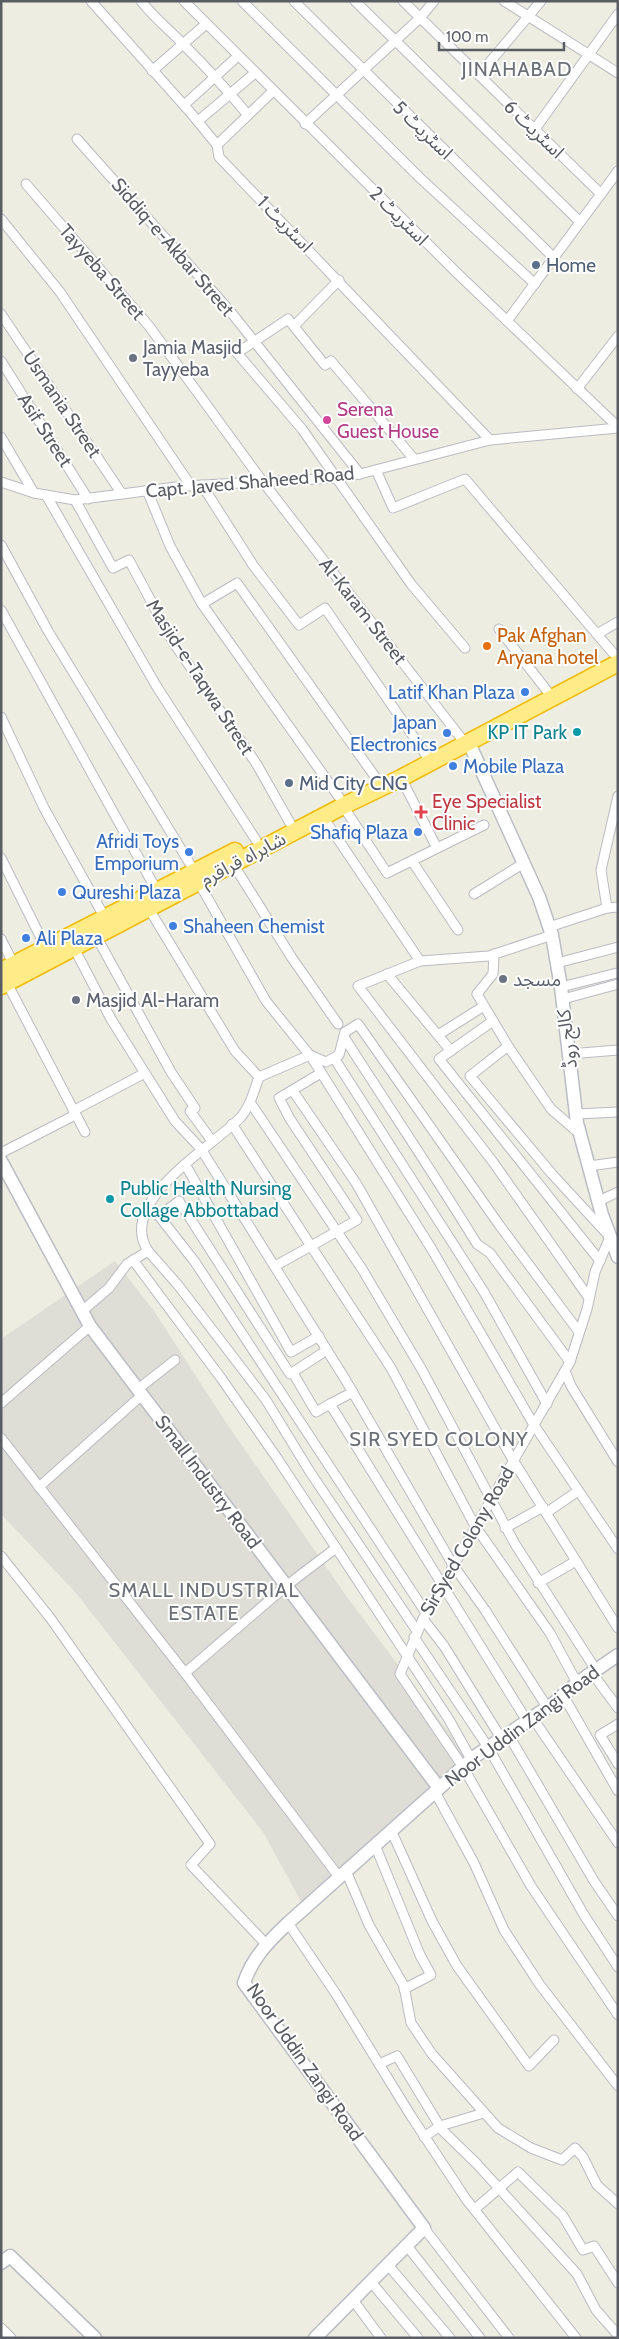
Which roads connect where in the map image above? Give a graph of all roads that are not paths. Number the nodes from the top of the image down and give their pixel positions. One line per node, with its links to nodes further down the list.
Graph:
1 (91, 1): 20 (street, اسٹریٹ 1)
2 (141, 1): 16 (street)
3 (184, 1): 14 (street, اسٹریٹ 2)
4 (242, 1): 27 (street)
5 (294, 1): 19 (street, اسٹریٹ 5)
6 (355, 1): 15 (street)
7 (403, 1): 13 (street, اسٹریٹ 6)
8 (434, 1): 13 (street)
9 (504, 1): 12 (street)
10 (541, 1): 12 (street)
11 (618, 14): 17 (street)
12 (529, 16): 17 (street); 23 (street)
13 (420, 18): 15 (street); 23 (street, اسٹریٹ 6)
14 (206, 24): 16 (street); 18 (street, اسٹریٹ 2)
15 (394, 42): 19 (street); 39 (street)
16 (183, 44): 20 (street); 24 (street)
17 (589, 55): 22 (street); 32 (street)
18 (238, 56): 21 (street, اسٹریٹ 2); 24 (street)
19 (363, 70): 27 (street); 40 (street, اسٹریٹ 5)
20 (152, 71): 28 (street, اسٹریٹ 1)
21 (255, 73): 25 (street, اسٹریٹ 2); 26 (street)
22 (618, 73)
23 (479, 76): 32 (street, اسٹریٹ 6)
24 (214, 77): 26 (street); 28 (street)
25 (273, 91): 29 (street); 31 (street, اسٹریٹ 2)
26 (230, 94): 29 (street); 30 (street)
27 (337, 95): 31 (street); 42 (street)
28 (184, 105): 30 (street, اسٹریٹ 1)
29 (248, 115): 34 (street)
30 (198, 121): 34 (street, اسٹریٹ 1)
31 (305, 124): 44 (street, اسٹریٹ 2)
32 (535, 130): 37 (street, اسٹریٹ 6)
33 (78, 139): 47 (street, Siddiq-e-Akbar Street)
34 (217, 145): 41 (street, اسٹریٹ 1)
35 (618, 172): 37 (street)
36 (26, 184): 58 (street, Tayyeba Street)
37 (601, 194): 39 (street)
38 (1, 219): 60 (street)
39 (580, 222): 40 (street)
40 (554, 258): 42 (street)
41 (339, 280): 45 (street); 52 (street, اسٹریٹ 1)
42 (534, 284): 44 (street)
43 (1, 314): 63 (street, Usmania Street)
44 (507, 321): 49 (street, اسٹریٹ 2)
45 (294, 326): 47 (street); 53 (street)
46 (618, 336): 49 (street)
47 (254, 342): 55 (street, Siddiq-e-Akbar Street); 56 (street)
48 (1, 361): 65 (street, Asif Street)
49 (578, 389): 50 (street, اسٹریٹ 2)
50 (618, 427): 52 (street, Capt. Javed Shaheed Road)
51 (1, 437): 62 (street)
52 (490, 440): 53 (street, Capt. Javed Shaheed Road)
53 (414, 459): 54 (street, Capt. Javed Shaheed Road)
54 (376, 470): 55 (street, Capt. Javed Shaheed Road); 72 (street)
55 (360, 474): 56 (street, Capt. Javed Shaheed Road)
56 (335, 478): 58 (street, Capt. Javed Shaheed Road); 73 (street)
57 (1, 482): 62 (street, Capt. Javed Shaheed Road)
58 (265, 483): 59 (street, Capt. Javed Shaheed Road); 77 (street, Al-Karam Street)
59 (202, 485): 60 (street, Capt. Javed Shaheed Road); 78 (street)
60 (191, 486): 61 (street, Capt. Javed Shaheed Road)
61 (147, 490): 63 (street, Capt. Javed Shaheed Road); 68 (street)
62 (34, 493): 64 (street, Capt. Javed Shaheed Road)
63 (122, 494): 65 (street, Capt. Javed Shaheed Road)
64 (46, 496): 66 (street, Capt. Javed Shaheed Road); 86 (street)
65 (88, 499): 66 (street, Capt. Javed Shaheed Road)
66 (75, 500): 84 (street, Masjid-e-Taqwa Street)
67 (1, 545): 92 (street)
68 (202, 604): 79 (street); 82 (street)
69 (1, 610): 93 (street)
70 (618, 622): 72 (street)
71 (499, 629): 75 (street)
72 (597, 634): 74 (street)
73 (465, 648)
74 (616, 656): 75 (highway, شاہراہ قراقرم); 77 (highway, شاہراہ قراقرم)
75 (548, 692): 77 (highway, شاہراہ قراقرم)
76 (1, 717): 98 (street)
77 (465, 740): 78 (highway, شاہراہ قراقرم); 80 (highway, شاہراہ قراقرم); 90 (street, کالج روڈ)
78 (426, 755): 79 (highway, شاہراہ قراقرم)
79 (376, 778): 82 (highway, شاہراہ قراقرم)
80 (401, 778): 82 (highway, شاہراہ قراقرم); 87 (street)
81 (618, 796): 96 (street)
82 (341, 802): 83 (highway, شاہراہ قراقرم); 84 (highway, شاہراہ قراقرم); 89 (street)
83 (323, 817): 91 (highway, شاہراہ قراقرم); 107 (street)
84 (290, 823): 86 (highway, شاہراہ قراقرم)
85 (484, 825): 87 (street)
86 (256, 840): 92 (highway, شاہراہ قراقرم)
87 (437, 848): 89 (street)
88 (1, 858): 104 (street)
89 (412, 861): 99 (street)
90 (524, 863): 94 (street); 100 (street, کالج روڈ)
91 (233, 864): 92 (highway, شاہراہ قراقرم); 116 (street)
92 (197, 877): 93 (highway, شاہراہ قراقرم); 97 (highway, شاہراہ قراقرم); 123 (street)
93 (157, 891): 98 (highway, شاہراہ قراقرم)
94 (474, 894)
95 (618, 907): 96 (street)
96 (607, 908): 100 (street)
97 (149, 909): 101 (highway, شاہراہ قراقرم); 127 (street)
98 (105, 918): 104 (highway, شاہراہ قراقرم)
99 (458, 930)
100 (550, 931): 106 (street); 108 (street, کالج روڈ)
101 (96, 936): 105 (highway, شاہراہ قراقرم); 136 (street)
102 (1, 939): 111 (street)
103 (618, 947): 108 (street)
104 (46, 948): 111 (highway, شاہراہ قراقرم)
105 (74, 948): 111 (highway, شاہراہ قراقرم); 125 (street)
106 (494, 954): 107 (street); 114 (street)
107 (420, 961): 110 (street)
108 (557, 962): 113 (street, کالج روڈ)
109 (617, 973): 113 (street)
110 (387, 974): 117 (street); 155 (street)
111 (6, 976): 131 (street)
112 (618, 984): 113 (street)
113 (562, 993): 122 (street, کالج روڈ)
114 (484, 1006): 115 (street); 117 (street)
115 (493, 1021): 119 (street); 121 (street)
116 (338, 1024)
117 (438, 1034): 121 (street)
118 (344, 1037): 124 (street); 158 (street); 162 (street)
119 (508, 1046): 135 (street); 148 (street)
120 (618, 1050): 122 (street)
121 (451, 1051): 153 (street)
122 (569, 1054): 132 (street, کالج روڈ)
123 (310, 1055): 124 (street); 126 (street); 127 (street)
124 (334, 1058): 169 (street)
125 (145, 1073): 131 (street); 137 (street)
126 (321, 1074): 128 (street); 170 (street)
127 (259, 1077): 129 (street)
128 (293, 1091): 147 (street); 172 (street)
129 (250, 1102): 133 (street); 147 (street)
130 (618, 1112): 132 (street)
131 (74, 1113): 134 (street); 138 (street)
132 (576, 1114): 135 (street, کالج روڈ)
133 (232, 1124): 136 (street); 149 (street)
134 (85, 1132)
135 (581, 1134): 142 (street, کالج روڈ)
136 (212, 1141): 137 (street)
137 (201, 1150): 141 (street); 154 (street)
138 (1, 1154)
139 (1, 1161): 156 (street, Small Industry Road)
140 (618, 1162): 142 (street)
141 (186, 1164): 145 (street); 159 (street)
142 (589, 1166): 144 (street, کالج روڈ)
143 (618, 1192): 144 (street)
144 (599, 1201): 148 (street, کالج روڈ)
145 (148, 1205): 146 (street); 150 (street)
146 (159, 1216): 164 (street); 189 (street)
147 (338, 1232): 149 (street); 176 (street)
148 (610, 1237): 151 (street, کالج روڈ); 153 (street, SirSyed Colony Road)
149 (311, 1246): 154 (street); 178 (street)
150 (148, 1251): 152 (street); 191 (street)
151 (618, 1257)
152 (133, 1260): 156 (street); 181 (street)
153 (600, 1261): 155 (street, SirSyed Colony Road)
154 (275, 1266): 159 (street)
155 (589, 1298): 158 (street, SirSyed Colony Road)
156 (82, 1312): 157 (street, Small Industry Road)
157 (90, 1326): 165 (street, Small Industry Road); 167 (street)
158 (579, 1332): 162 (street, SirSyed Colony Road)
159 (319, 1336): 160 (street)
160 (327, 1350): 164 (street); 166 (street)
161 (175, 1360): 165 (street)
162 (570, 1362): 163 (street, SirSyed Colony Road)
163 (565, 1371): 169 (street, SirSyed Colony Road); 173 (street)
164 (293, 1373): 168 (street)
165 (140, 1392): 174 (street); 188 (street, Small Industry Road)
166 (353, 1392): 168 (street); 185 (street)
167 (1, 1404)
168 (330, 1404): 187 (street)
169 (547, 1404): 170 (street, SirSyed Colony Road)
170 (534, 1425): 172 (street, SirSyed Colony Road); 175 (street)
171 (1, 1438): 174 (street)
172 (514, 1460): 176 (street, SirSyed Colony Road); 177 (street)
173 (618, 1462)
174 (39, 1487): 195 (street)
175 (578, 1491): 177 (street); 180 (street)
176 (490, 1501): 178 (street, SirSyed Colony Road); 179 (street)
177 (544, 1510): 179 (street); 184 (street)
178 (475, 1526): 185 (street, SirSyed Colony Road); 196 (street)
179 (505, 1528): 186 (street)
180 (614, 1535): 182 (street)
181 (336, 1548): 188 (street); 192 (street)
182 (618, 1550)
183 (1, 1556): 214 (street)
184 (576, 1561): 186 (street); 190 (street)
185 (453, 1565): 187 (street, SirSyed Colony Road); 198 (street)
186 (538, 1583): 194 (street)
187 (441, 1585): 189 (street, SirSyed Colony Road); 200 (street)
188 (286, 1586): 195 (street); 206 (street, Small Industry Road)
189 (425, 1616): 191 (street, SirSyed Colony Road); 202 (street)
190 (618, 1628)
191 (415, 1634): 192 (street, SirSyed Colony Road); 203 (street)
192 (407, 1654): 204 (street); 204 (street, SirSyed Colony Road)
193 (618, 1655): 194 (street, Noor Uddin Zangi Road)
194 (594, 1671): 196 (street, Noor Uddin Zangi Road); 199 (street)
195 (185, 1674): 211 (street)
196 (577, 1683): 197 (street, Noor Uddin Zangi Road)
197 (563, 1696): 198 (street, Noor Uddin Zangi Road); 207 (street)
198 (547, 1707): 200 (street, Noor Uddin Zangi Road)
199 (618, 1708)
200 (529, 1719): 202 (street, Noor Uddin Zangi Road); 209 (street)
201 (618, 1724): 205 (street)
202 (504, 1736): 203 (street, Noor Uddin Zangi Road); 212 (street)
203 (488, 1747): 204 (street, Noor Uddin Zangi Road); 215 (street)
204 (467, 1763): 206 (street, Noor Uddin Zangi Road); 217 (street)
205 (618, 1764)
206 (437, 1790): 208 (street, Noor Uddin Zangi Road); 220 (street)
207 (618, 1791)
208 (391, 1830): 210 (street, Noor Uddin Zangi Road); 218 (street)
209 (618, 1843)
210 (374, 1845): 211 (street, Noor Uddin Zangi Road); 216 (street)
211 (343, 1874): 213 (street, Noor Uddin Zangi Road); 216 (street)
212 (618, 1916)
213 (288, 1923): 214 (street, Noor Uddin Zangi Road); 219 (street)
214 (266, 1944): 227 (street, Noor Uddin Zangi Road)
215 (618, 1967)
216 (404, 1989): 221 (street)
217 (618, 2015)
218 (554, 2040)
219 (379, 2064): 222 (street); 223 (street)
220 (618, 2086)
221 (484, 2113): 222 (street); 225 (street)
222 (440, 2126): 223 (street); 224 (street)
223 (424, 2137): 226 (street)
224 (498, 2189): 226 (street); 232 (street); 235 (street)
225 (618, 2204)
226 (474, 2210): 244 (street)
227 (424, 2228): 228 (street); 243 (street)
228 (407, 2246): 230 (street); 242 (street)
229 (1, 2263): 237 (street)
230 (388, 2265): 231 (street); 241 (street)
231 (371, 2282): 233 (street); 240 (street)
232 (618, 2283)
233 (353, 2300): 238 (street); 239 (street)
234 (1, 2328): 236 (street)
235 (618, 2335)
236 (11, 2338)
237 (95, 2338)
238 (315, 2338)
239 (381, 2338)
240 (418, 2338)
241 (450, 2338)
242 (480, 2338)
243 (509, 2338)
244 (576, 2338)

